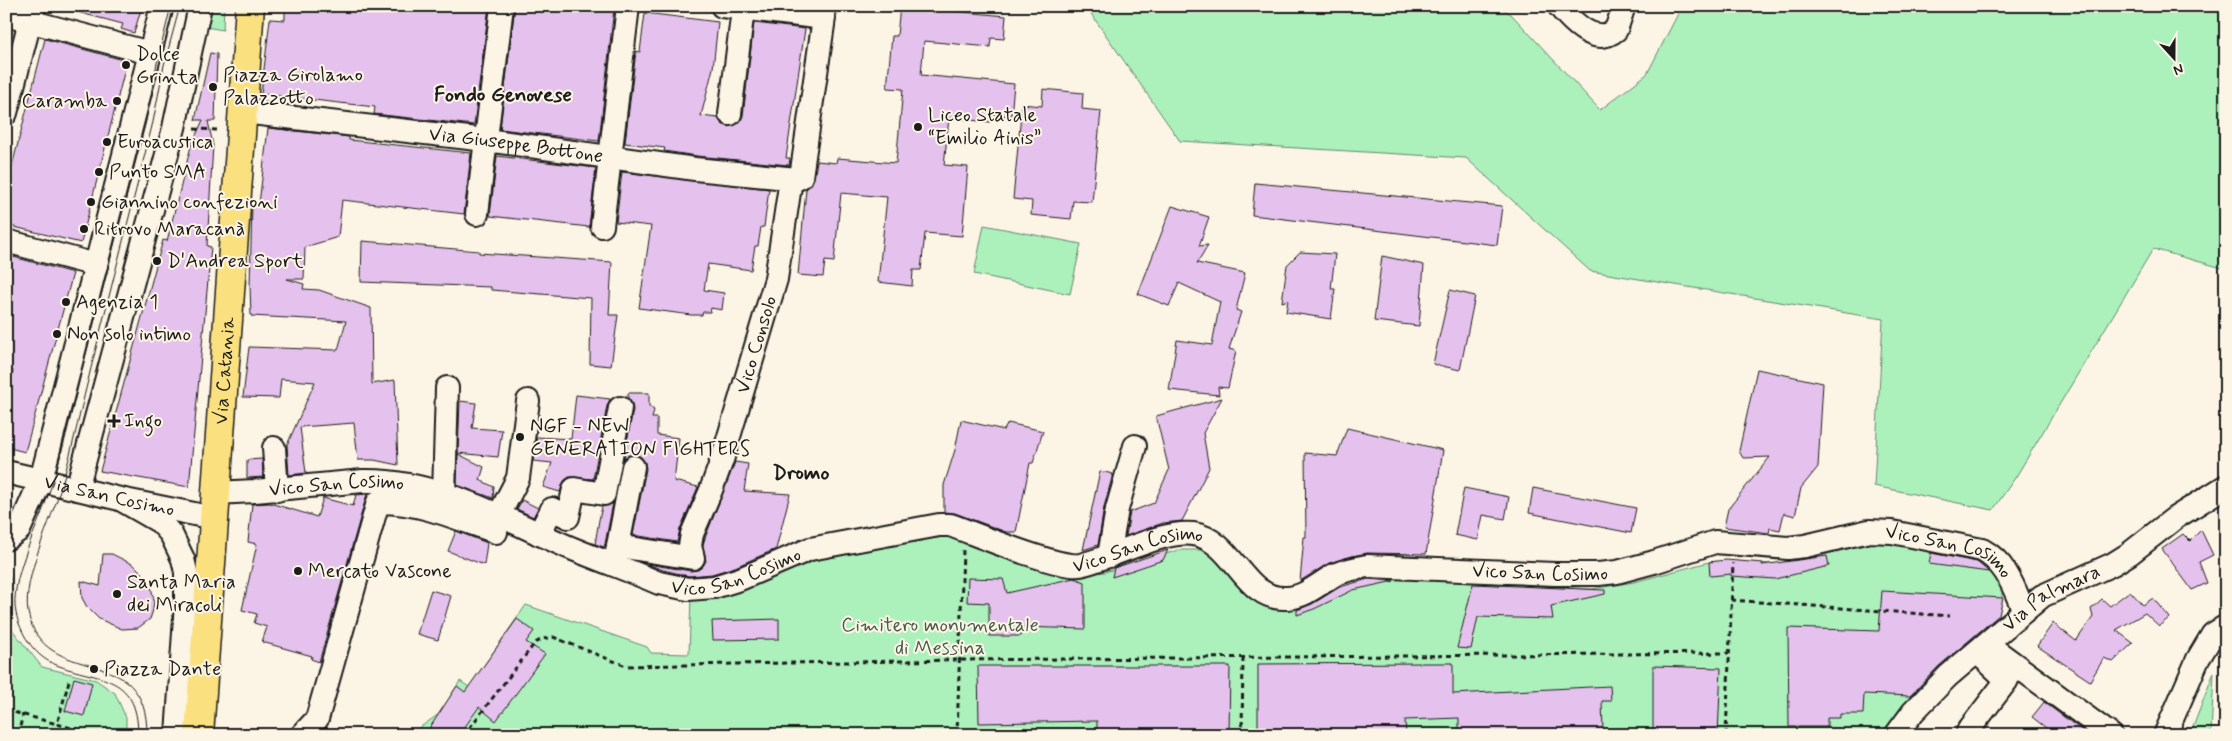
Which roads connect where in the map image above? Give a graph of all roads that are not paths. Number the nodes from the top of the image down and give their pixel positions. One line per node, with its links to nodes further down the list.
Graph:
1 (162, 6): 11 (street)
2 (200, 6): 31 (street)
3 (250, 6): 12 (main road, Via Catania)
4 (502, 6): 15 (street)
5 (628, 6): 16 (street)
6 (1559, 6): 7 (street)
7 (1624, 6)
8 (732, 7): 14 (street); 17 (street)
9 (32, 14): 10 (street); 11 (street); 13 (street)
10 (6, 15)
11 (150, 53): 21 (street)
12 (242, 112): 15 (street, Via Giuseppe Bottone); 35 (main road, Via Catania)
13 (6, 113)
14 (730, 114)
15 (486, 140): 16 (street, Via Giuseppe Bottone); 18 (street)
16 (611, 156): 17 (street, Via Giuseppe Bottone); 19 (street)
17 (792, 179): 39 (street, Vico Consolo)
18 (478, 214)
19 (602, 226)
20 (6, 241): 21 (street)
21 (96, 265): 29 (street)
22 (448, 388): 33 (street)
23 (528, 401): 36 (street)
24 (620, 408): 37 (street)
25 (1135, 446): 40 (street)
26 (274, 448): 32 (street)
27 (633, 467): 39 (street)
28 (6, 472): 29 (street, Via San Cosimo)
29 (41, 480): 31 (street, Via San Cosimo); 38 (street)
30 (2226, 486): 41 (street, Via Palmara)
31 (77, 489): 34 (street, Via San Cosimo)
32 (277, 490): 33 (street, Vico San Cosimo); 35 (street, Vico San Cosimo)
33 (444, 495): 36 (street, Vico San Cosimo)
34 (120, 499): 35 (street, Via San Cosimo); 44 (street)
35 (215, 506): 45 (main road, Via Catania)
36 (497, 524): 37 (street, Vico San Cosimo); 46 (street)
37 (539, 534): 39 (street, Vico San Cosimo)
38 (6, 539)
39 (617, 556): 40 (street, Vico San Cosimo)
40 (1109, 556): 41 (street, Vico San Cosimo)
41 (2024, 611): 43 (street, Via Palmara)
42 (2226, 626): 50 (street)
43 (1982, 648): 47 (street, Via Palmara); 48 (street); 49 (street)
44 (177, 735)
45 (199, 735)
46 (302, 735)
47 (1896, 735)
48 (1974, 735)
49 (2111, 735)
50 (2165, 735)

